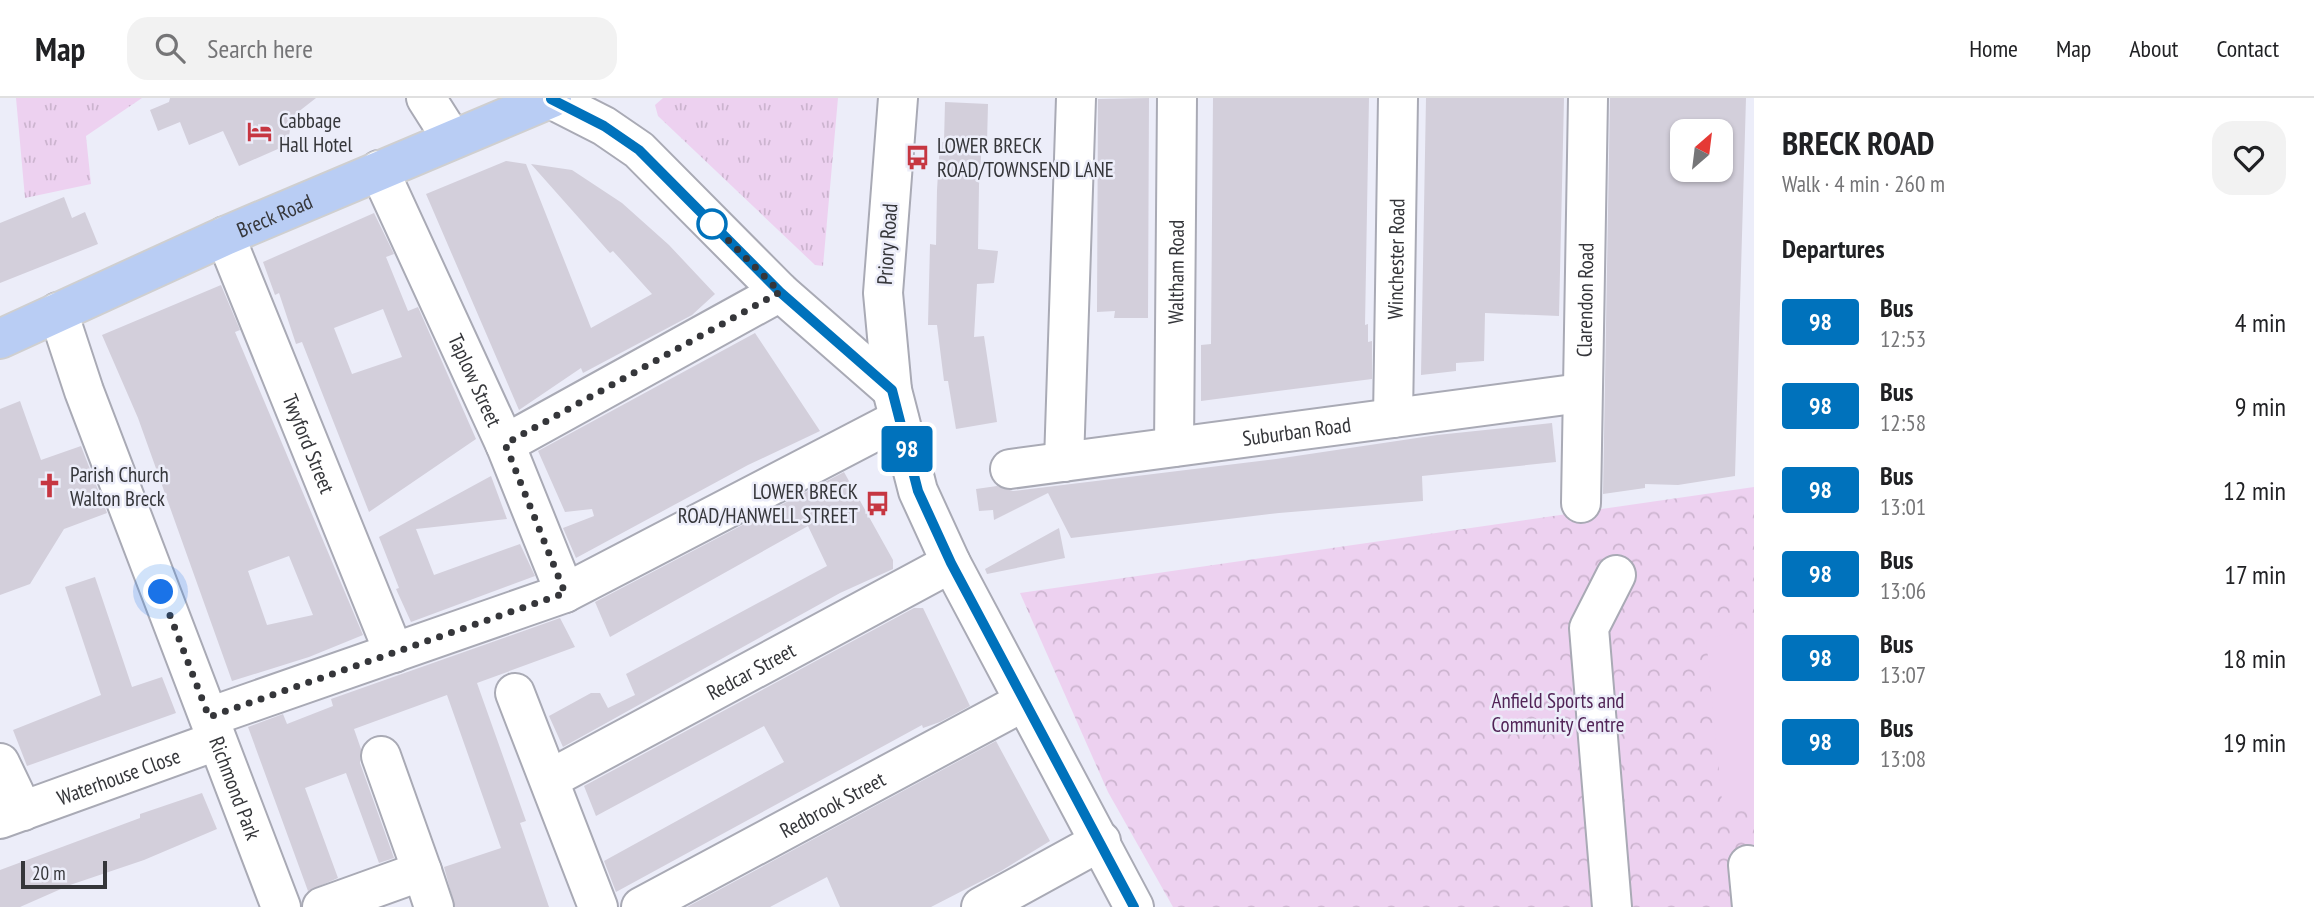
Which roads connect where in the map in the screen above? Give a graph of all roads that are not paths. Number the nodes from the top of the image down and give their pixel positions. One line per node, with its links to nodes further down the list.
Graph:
1 (426, 98): 8 (street)
2 (552, 98): 8 (main road, Breck Road); 11 (street)
3 (898, 98): 15 (street, Priory Road)
4 (1076, 98): 19 (street)
5 (1177, 98): 18 (street, Waltham Road)
6 (1398, 98): 16 (street, Winchester Road)
7 (1588, 98): 14 (street, Clarendon Road)
8 (452, 139): 9 (main road, Breck Road)
9 (379, 170): 10 (main road, Breck Road); 17 (street, Taplow Street)
10 (225, 236): 12 (main road, Breck Road); 25 (street, Twyford Street)
11 (780, 292): 15 (street); 17 (street)
12 (58, 312): 13 (main road, Breck Road); 28 (street, Richmond Park)
13 (0, 339)
14 (1581, 393): 16 (street, Suburban Road); 21 (street, Clarendon Road)
15 (895, 404): 22 (street, Priory Road); 24 (street, Waterhouse Close)
16 (1394, 418): 18 (street, Suburban Road)
17 (505, 444): 24 (street, Taplow Street)
18 (1174, 447): 19 (street, Suburban Road)
19 (1064, 462): 20 (street, Suburban Road)
20 (1010, 469)
21 (1581, 503)
22 (951, 563): 27 (street, Priory Road); 31 (street, Redcar Street)
23 (1616, 575): 43 (street)
24 (565, 593): 25 (street, Waterhouse Close)
25 (394, 653): 28 (street, Waterhouse Close)
26 (515, 693): 31 (street)
27 (1023, 702): 33 (street, Priory Road); 40 (street, Redbrook Street)
28 (213, 729): 32 (street, Waterhouse Close); 36 (street, Richmond Park)
29 (382, 756): 35 (street)
30 (0, 763): 32 (street, Waterhouse Close)
31 (550, 779): 39 (street)
32 (11, 815)
33 (1101, 841): 41 (street); 42 (street, Priory Road)
34 (1748, 865): 44 (street)
35 (422, 871): 37 (street); 38 (street)
36 (281, 907)
37 (322, 907)
38 (434, 907)
39 (598, 907)
40 (641, 907)
41 (981, 907)
42 (1134, 907)
43 (1612, 907)
44 (1752, 907)

